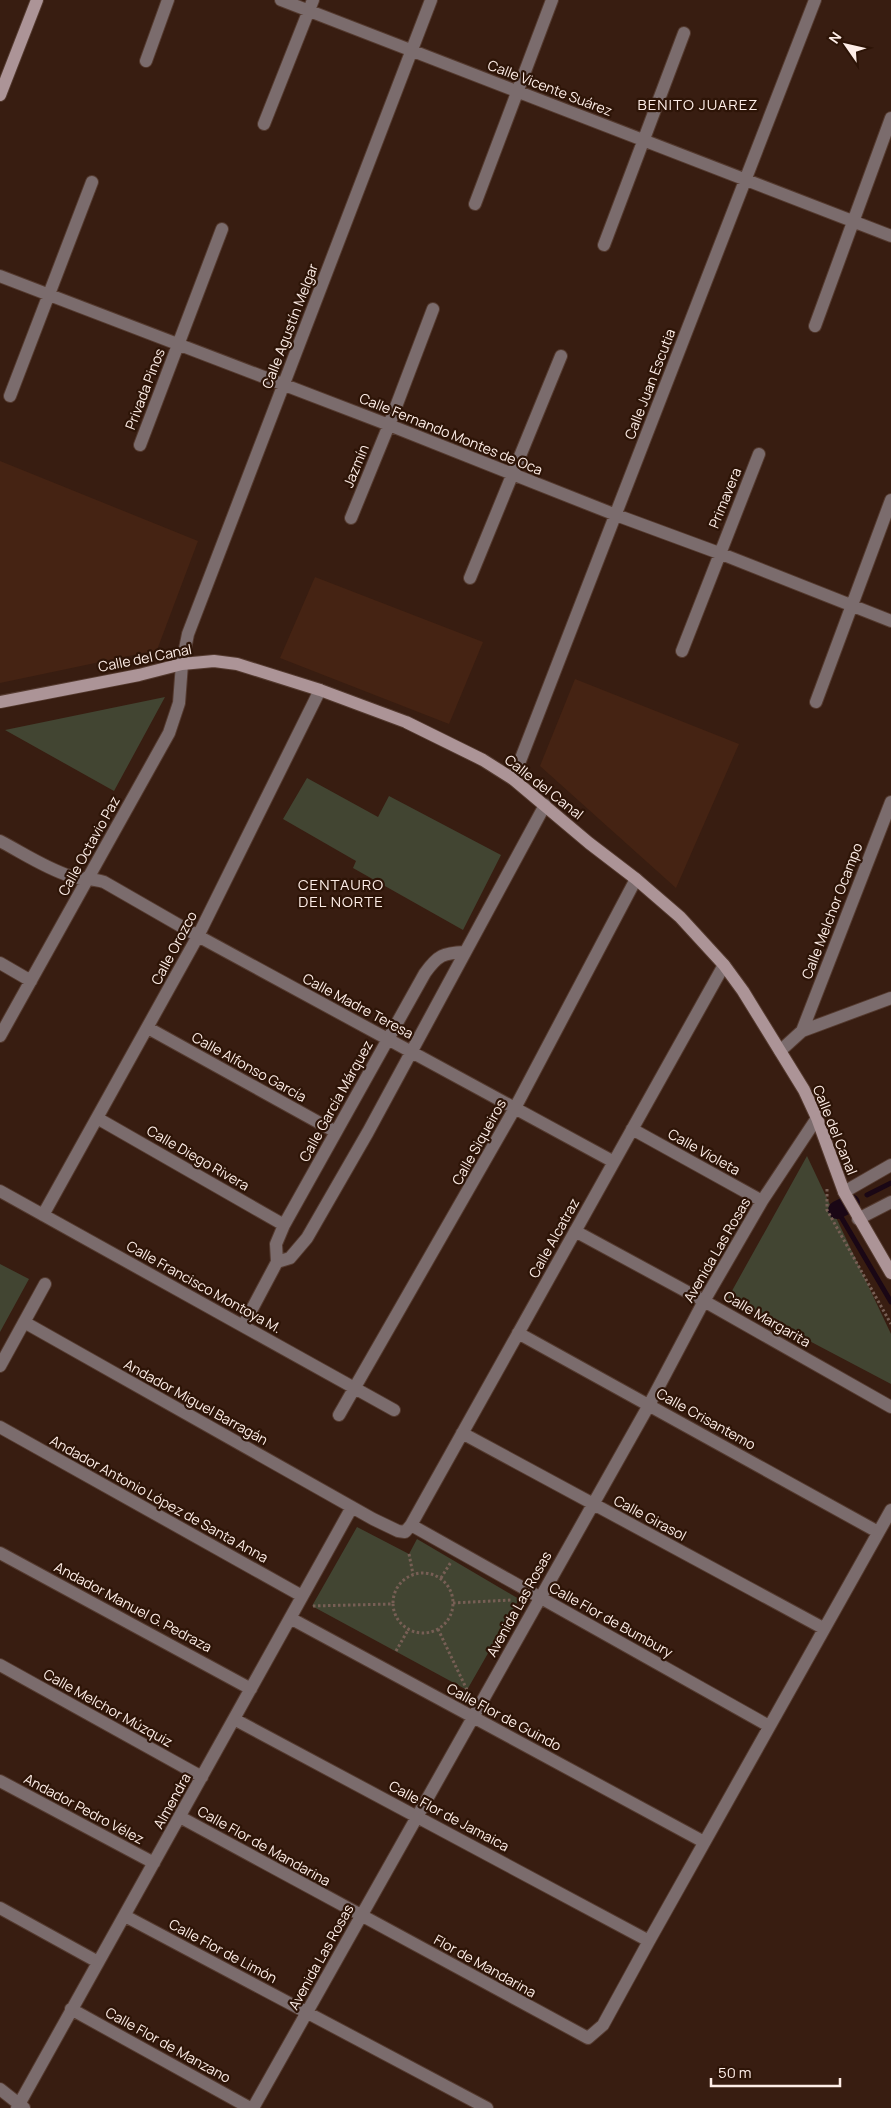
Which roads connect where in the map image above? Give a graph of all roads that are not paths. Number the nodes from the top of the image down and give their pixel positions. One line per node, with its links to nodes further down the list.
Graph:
1 (37, 0): 12 (street)
2 (168, 0): 10 (street)
3 (281, 0): 7 (street, Calle Vicente Suárez)
4 (431, 0): 9 (street, Calle Agustín Melgar)
5 (552, 0): 11 (street)
6 (815, 0): 16 (street, Calle Juan Escutia)
7 (312, 6): 9 (street, Calle Vicente Suárez); 14 (street)
8 (684, 33): 15 (street)
9 (412, 51): 11 (street, Calle Vicente Suárez); 29 (street, Calle Agustín Melgar)
10 (146, 61)
11 (517, 91): 15 (street, Calle Vicente Suárez); 18 (street)
12 (0, 95)
13 (891, 118): 19 (street)
14 (264, 124)
15 (644, 140): 16 (street, Calle Vicente Suárez); 22 (street)
16 (746, 180): 19 (street, Calle Vicente Suárez); 36 (street, Calle Juan Escutia)
17 (92, 182): 24 (street)
18 (475, 204)
19 (853, 221): 21 (street, Calle Vicente Suárez); 26 (street)
20 (222, 229): 27 (street, Privada Pinos)
21 (891, 236)
22 (604, 245)
23 (0, 276): 24 (street, Calle Fernando Montes de Oca)
24 (49, 294): 27 (street, Calle Fernando Montes de Oca); 30 (street)
25 (433, 310): 31 (street, Jazmín)
26 (815, 326)
27 (179, 344): 29 (street, Calle Fernando Montes de Oca); 32 (street, Privada Pinos)
28 (561, 356): 34 (street)
29 (284, 384): 31 (street, Calle Fernando Montes de Oca); 43 (street, Calle Agustín Melgar)
30 (10, 396)
31 (389, 425): 34 (street, Calle Fernando Montes de Oca); 37 (street, Jazmín)
32 (140, 446)
33 (760, 454): 38 (street, Primavera)
34 (514, 474): 36 (street, Calle Fernando Montes de Oca); 39 (street)
35 (891, 500): 40 (street)
36 (616, 515): 38 (street, Calle Fernando Montes de Oca); 47 (street, Calle Juan Escutia)
37 (350, 518)
38 (719, 553): 40 (street, Calle Fernando Montes de Oca); 42 (street, Primavera)
39 (470, 578)
40 (852, 606): 41 (street, Calle Fernando Montes de Oca); 46 (street)
41 (891, 621)
42 (682, 651)
43 (182, 664): 44 (street, Calle del Canal); 45 (street, Calle del Canal); 51 (street, Calle Octavio Paz)
44 (320, 690): 47 (street, Calle del Canal); 53 (street, Calle Orozco)
45 (0, 702)
46 (816, 702)
47 (513, 778): 49 (street, Calle del Canal)
48 (891, 802): 60 (street, Calle Melchor Ocampo)
49 (545, 805): 52 (street, Calle del Canal); 54 (street)
50 (0, 841): 51 (street, Calle Madre Teresa)
51 (87, 879): 53 (street, Calle Madre Teresa); 57 (street, Calle Octavio Paz)
52 (636, 879): 56 (street, Calle del Canal); 65 (street, Calle Siqueiros)
53 (198, 936): 59 (street, Calle Orozco); 62 (street, Calle Madre Teresa)
54 (466, 952): 62 (street, Calle García Márquez); 63 (street)
55 (0, 963): 57 (street)
56 (724, 965): 64 (street, Calle del Canal); 68 (street, Calle Alcatraz)
57 (31, 981): 61 (street, Calle Octavio Paz)
58 (891, 998): 60 (street)
59 (148, 1028): 66 (street, Calle Orozco); 69 (street, Calle Alfonso García)
60 (802, 1031): 64 (street)
61 (0, 1036)
62 (388, 1039): 63 (street, Calle Madre Teresa); 69 (street, Calle García Márquez)
63 (411, 1051): 65 (street, Calle Madre Teresa); 80 (street)
64 (780, 1052): 67 (street, Calle del Canal)
65 (515, 1108): 70 (street, Calle Madre Teresa); 88 (street, Calle Siqueiros)
66 (97, 1118): 76 (street, Calle Orozco); 78 (street, Calle Diego Rivera)
67 (817, 1118): 73 (street, Calle del Canal); 74 (street, Avenida Las Rosas)
68 (632, 1129): 70 (street, Calle Alcatraz); 74 (street, Calle Violeta)
69 (336, 1132): 78 (street, Calle García Márquez)
70 (614, 1162): 79 (street, Calle Alcatraz)
71 (891, 1164): 73 (street)
72 (0, 1190): 76 (street, Calle Francisco Montoya M.)
73 (844, 1192): 77 (street, Calle del Canal)
74 (762, 1202): 83 (street, Avenida Las Rosas)
75 (891, 1202): 77 (street)
76 (43, 1215): 85 (street, Calle Francisco Montoya M.)
77 (858, 1219): 81 (street, Calle del Canal)
78 (284, 1224): 80 (street, Calle García Márquez)
79 (575, 1231): 83 (street, Calle Margarita); 86 (street, Calle Alcatraz)
80 (277, 1262): 85 (street, Calle García Márquez)
81 (891, 1273)
82 (45, 1284): 84 (street)
83 (704, 1301): 89 (street, Avenida Las Rosas); 90 (street, Calle Margarita)
84 (24, 1322): 87 (street); 96 (street, Andador Miguel Barragán)
85 (243, 1326): 88 (street, Calle Francisco Montoya M.)
86 (518, 1333): 89 (street, Calle Crisantemo); 94 (street, Calle Alcatraz)
87 (0, 1366)
88 (356, 1389): 91 (street, Calle Francisco Montoya M.); 92 (street, Calle Siqueiros)
89 (649, 1405): 95 (street, Avenida Las Rosas); 99 (street, Calle Crisantemo)
90 (891, 1407)
91 (394, 1410)
92 (339, 1415)
93 (0, 1427): 101 (street, Andador Antonio López de Santa Anna)
94 (462, 1433): 95 (street, Calle Girasol); 98 (street, Calle Alcatraz)
95 (593, 1504): 102 (street, Avenida Las Rosas); 104 (street, Calle Girasol)
96 (352, 1507): 98 (street, Andador Miguel Barragán); 101 (street, Almendra)
97 (891, 1510): 99 (street)
98 (411, 1525): 102 (street, Calle Flor de Bumbury)
99 (878, 1532): 104 (street)
100 (0, 1553): 106 (street, Andador Manuel G. Pedraza)
101 (302, 1596): 103 (street, Almendra)
102 (540, 1598): 107 (street, Avenida Las Rosas); 109 (street, Calle Flor de Bumbury)
103 (290, 1618): 106 (street, Almendra); 107 (street, Calle Flor de Guindo)
104 (823, 1628): 109 (street)
105 (0, 1665): 110 (street, Calle Melchor Múzquiz)
106 (251, 1689): 108 (street, Almendra)
107 (473, 1717): 112 (street, Avenida Las Rosas); 114 (street, Calle Flor de Guindo)
108 (234, 1718): 110 (street, Almendra); 112 (street, Calle Flor de Jamaica)
109 (769, 1726): 114 (street)
110 (202, 1777): 113 (street, Almendra)
111 (0, 1781): 115 (street, Andador Pedro Vélez)
112 (417, 1816): 118 (street, Avenida Las Rosas); 119 (street, Calle Flor de Jamaica)
113 (180, 1817): 115 (street, Almendra); 118 (street, Calle Flor de Mandarina)
114 (704, 1842): 119 (street)
115 (154, 1864): 117 (street, Almendra)
116 (0, 1908): 120 (street)
117 (125, 1916): 120 (street, Almendra); 122 (street, Calle Flor de Limón)
118 (361, 1916): 119 (street, Flor de Mandarina); 122 (street, Avenida Las Rosas)
119 (649, 1941)
120 (98, 1962): 121 (street, Almendra)
121 (72, 2009): 124 (street, Almendra); 125 (street, Calle Flor de Manzano)
122 (307, 2012): 125 (street, Avenida Las Rosas); 126 (street, Calle Flor de Limón)
123 (0, 2089): 124 (street)
124 (20, 2107)
125 (252, 2108)
126 (487, 2108)

